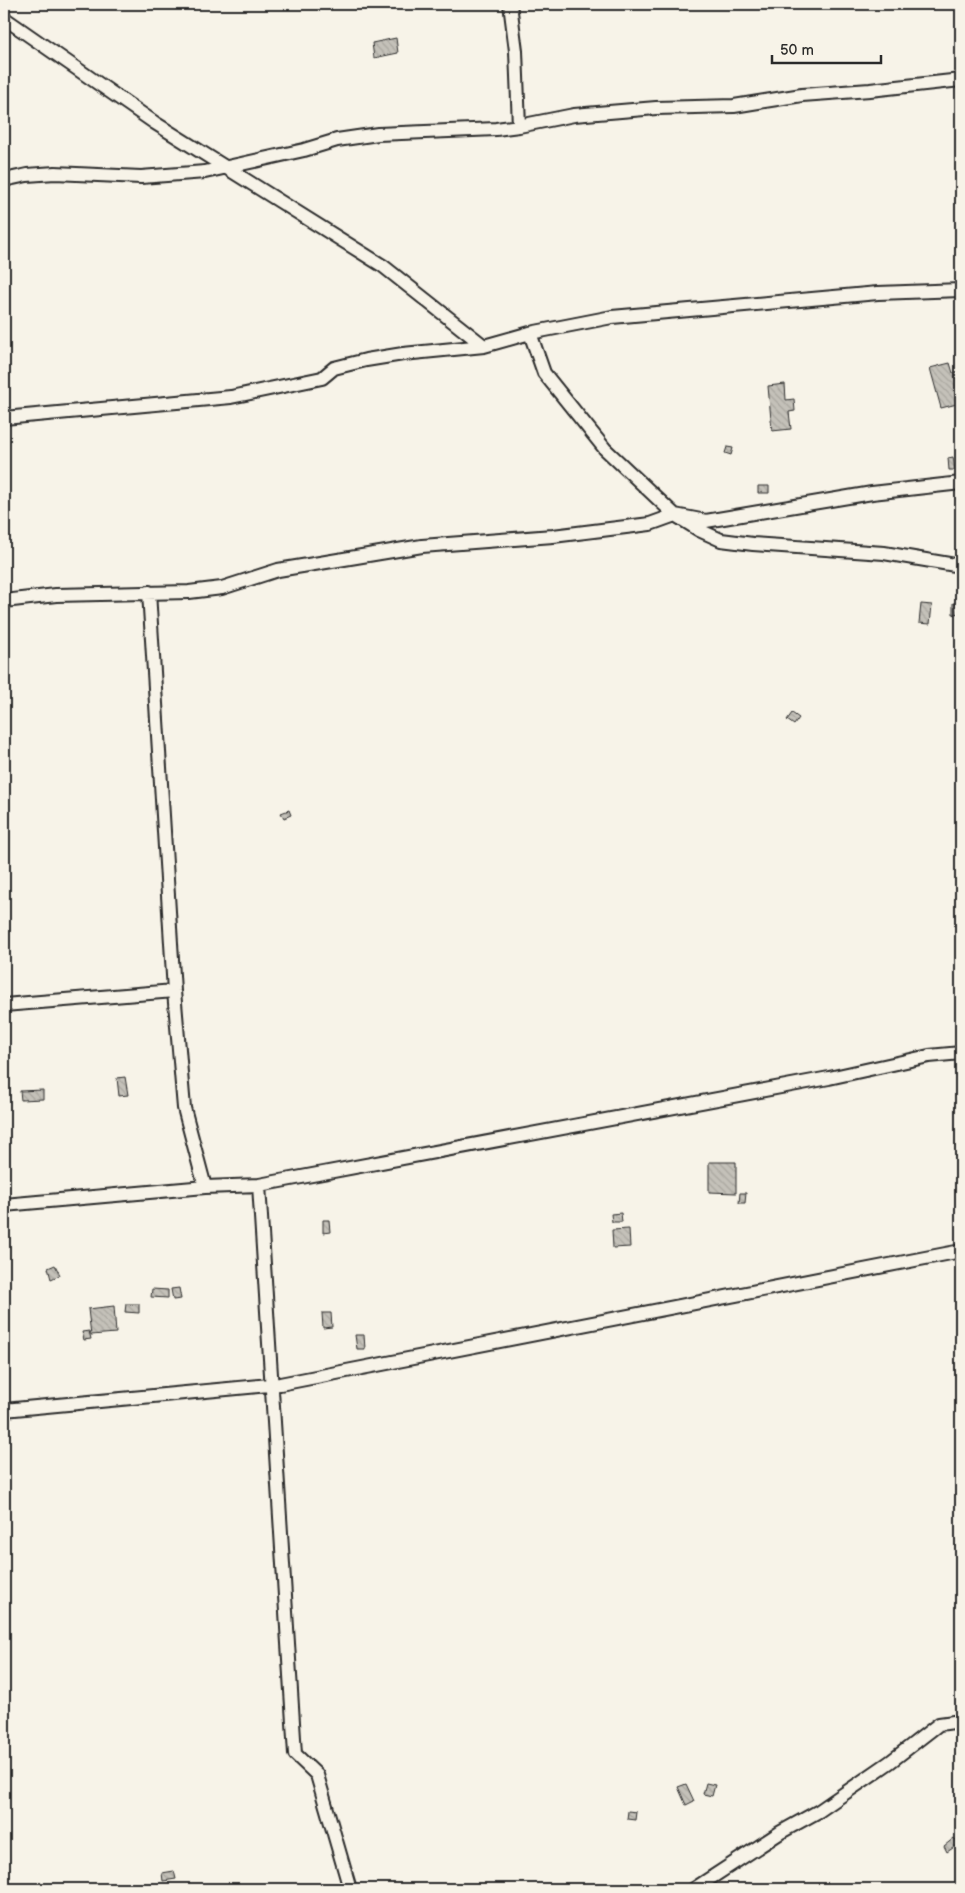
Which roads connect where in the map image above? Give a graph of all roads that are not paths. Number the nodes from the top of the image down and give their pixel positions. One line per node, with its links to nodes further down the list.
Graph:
1 (510, 4): 4 (street)
2 (4, 18): 5 (street)
3 (961, 80): 4 (street)
4 (519, 126): 5 (street)
5 (225, 168): 6 (street); 9 (street)
6 (4, 180)
7 (961, 290): 8 (street)
8 (530, 333): 9 (street); 12 (street)
9 (484, 346): 10 (street)
10 (4, 418)
11 (961, 483): 12 (street)
12 (675, 515): 13 (street); 14 (street)
13 (961, 566)
14 (149, 592): 15 (street); 16 (street)
15 (4, 601)
16 (174, 991): 17 (street); 20 (street)
17 (4, 1005)
18 (961, 1052): 19 (street)
19 (259, 1185): 20 (street); 23 (street)
20 (205, 1187): 21 (street)
21 (4, 1206)
22 (961, 1251): 23 (street)
23 (273, 1385): 24 (street); 26 (street)
24 (4, 1410)
25 (961, 1721): 27 (street)
26 (350, 1889)
27 (694, 1889)

